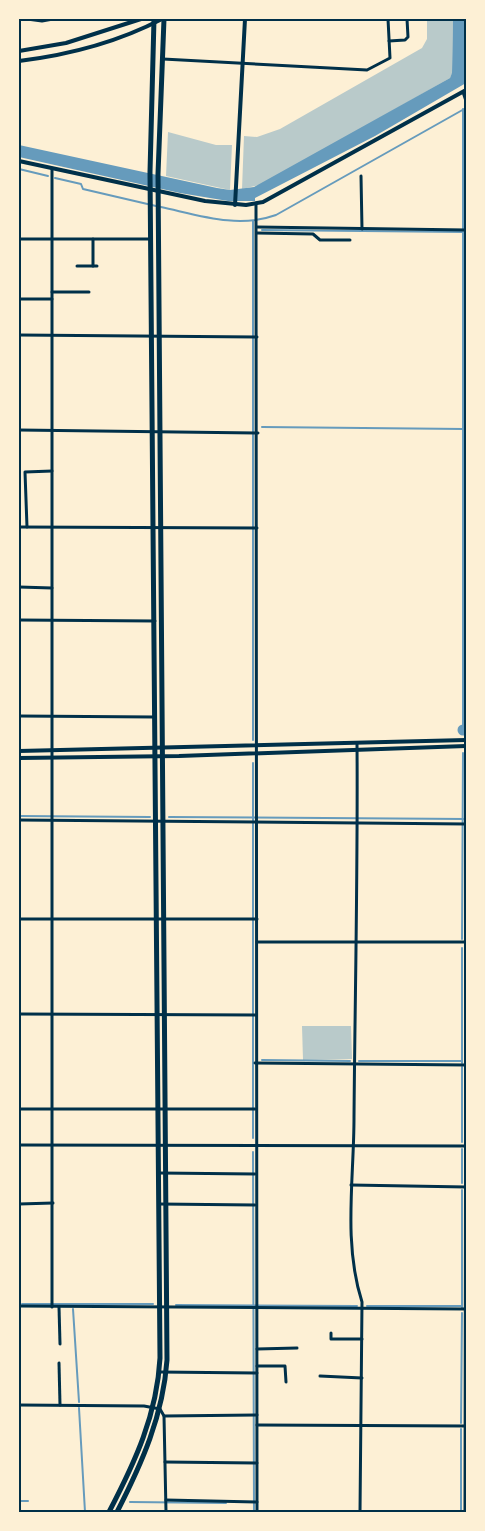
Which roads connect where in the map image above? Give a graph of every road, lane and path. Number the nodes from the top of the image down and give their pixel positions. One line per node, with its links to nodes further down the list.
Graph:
1 (27, 19): 2 (street)
2 (53, 19)
3 (141, 19): 10 (street)
4 (163, 19): 8 (street); 11 (highway)
5 (245, 19): 13 (street)
6 (388, 19): 9 (street)
7 (407, 19): 9 (street)
8 (154, 21): 12 (street); 19 (highway)
9 (389, 41): 13 (street)
10 (19, 51)
11 (162, 59): 13 (street); 20 (highway)
12 (19, 61)
13 (243, 63): 21 (street)
14 (464, 91): 15 (street); 22 (street)
15 (466, 101)
16 (19, 161): 17 (street)
17 (52, 168): 19 (street); 28 (street)
18 (361, 176): 24 (street)
19 (150, 188): 20 (street); 30 (highway)
20 (158, 190): 21 (street); 40 (highway)
21 (236, 203): 22 (street)
22 (256, 204): 23 (street)
23 (257, 223): 24 (street); 26 (street)
24 (362, 229): 25 (street)
25 (464, 230)
26 (257, 233): 31 (street); 41 (street)
27 (19, 239): 28 (street)
28 (52, 239): 29 (street); 33 (street)
29 (93, 239): 30 (street); 32 (street)
30 (151, 239): 39 (highway)
31 (350, 240)
32 (77, 266)
33 (52, 292): 34 (street); 36 (street)
34 (89, 292)
35 (19, 299): 36 (street)
36 (52, 299): 38 (street)
37 (19, 335): 38 (street)
38 (52, 336): 39 (street); 43 (street)
39 (152, 337): 40 (street); 44 (highway)
40 (159, 337): 41 (street); 45 (highway)
41 (255, 337): 46 (street)
42 (19, 430): 43 (street)
43 (52, 431): 44 (street); 47 (street)
44 (153, 432): 45 (street); 51 (highway)
45 (160, 432): 46 (street); 52 (highway)
46 (255, 433): 53 (street)
47 (52, 471): 49 (street); 50 (street)
48 (19, 527): 49 (street)
49 (27, 527): 50 (street)
50 (51, 527): 51 (street); 55 (street)
51 (154, 528): 52 (street); 58 (highway)
52 (160, 528): 53 (street); 67 (highway)
53 (255, 528): 64 (street)
54 (19, 587): 55 (street)
55 (52, 588): 57 (street)
56 (19, 620): 57 (street)
57 (52, 620): 58 (street); 60 (street)
58 (155, 621): 61 (highway)
59 (19, 716): 60 (street)
60 (52, 716): 61 (street); 70 (street)
61 (154, 717): 66 (highway)
62 (466, 740): 63 (street)
63 (357, 743): 64 (street); 68 (street)
64 (257, 746): 67 (street); 71 (street)
65 (466, 746): 68 (street)
66 (155, 749): 67 (street); 70 (street); 73 (highway)
67 (162, 749): 72 (highway)
68 (357, 750): 71 (street); 79 (street)
69 (19, 751): 70 (street)
70 (52, 751): 75 (street)
71 (257, 753): 72 (street); 78 (street)
72 (162, 756): 73 (street); 81 (highway)
73 (156, 757): 75 (street); 80 (highway)
74 (19, 758): 75 (street)
75 (52, 758): 76 (street)
76 (52, 817): 77 (street); 80 (street); 84 (street)
77 (19, 820)
78 (255, 820): 79 (street); 81 (street); 88 (street)
79 (356, 820): 82 (street); 91 (street)
80 (156, 822): 81 (street); 86 (highway)
81 (163, 822): 87 (highway)
82 (463, 824)
83 (466, 875): 90 (street)
84 (52, 918): 85 (street); 86 (street); 93 (street)
85 (19, 919)
86 (157, 919): 87 (street); 95 (highway)
87 (163, 919): 88 (street); 94 (highway)
88 (254, 919): 89 (street)
89 (257, 942): 91 (street); 96 (street)
90 (466, 942): 91 (street); 97 (street)
91 (356, 943): 99 (street)
92 (19, 1014): 93 (street)
93 (53, 1014): 95 (street); 102 (street)
94 (164, 1014): 95 (street); 96 (street); 104 (highway)
95 (158, 1015): 103 (highway)
96 (254, 1015): 98 (street)
97 (466, 1060): 100 (street)
98 (255, 1063): 99 (street); 105 (street)
99 (355, 1064): 100 (street); 112 (street)
100 (466, 1065): 111 (street)
101 (19, 1109): 102 (street)
102 (52, 1109): 103 (street); 107 (street)
103 (158, 1109): 104 (street); 108 (highway)
104 (165, 1109): 105 (street); 109 (highway)
105 (253, 1109): 110 (street)
106 (19, 1145): 107 (street)
107 (52, 1145): 108 (street); 119 (street)
108 (158, 1145): 109 (street); 113 (highway)
109 (166, 1146): 110 (street); 114 (highway)
110 (255, 1146): 112 (street); 115 (street)
111 (466, 1146): 112 (street); 117 (street)
112 (354, 1147): 116 (street)
113 (159, 1173): 114 (street); 120 (highway)
114 (166, 1173): 115 (street); 121 (highway)
115 (253, 1174): 122 (street)
116 (351, 1185): 117 (street); 129 (street)
117 (466, 1187): 130 (street)
118 (19, 1204): 119 (street)
119 (53, 1204): 123 (street)
120 (159, 1204): 121 (street); 127 (highway)
121 (166, 1204): 122 (street); 128 (highway)
122 (253, 1205): 126 (street)
123 (52, 1305): 124 (street); 125 (street)
124 (19, 1306)
125 (59, 1307): 127 (street); 133 (street)
126 (254, 1307): 128 (street); 129 (street); 134 (street)
127 (160, 1308): 128 (street); 139 (highway)
128 (167, 1308): 140 (highway)
129 (362, 1308): 130 (street); 132 (street)
130 (466, 1309): 137 (street)
131 (331, 1333): 132 (street)
132 (362, 1339): 143 (street)
133 (60, 1344)
134 (257, 1348): 135 (street); 138 (street)
135 (297, 1348)
136 (59, 1363): 146 (street)
137 (466, 1365): 153 (street)
138 (257, 1366): 141 (street); 144 (street)
139 (159, 1372): 140 (street); 147 (highway)
140 (166, 1373): 141 (street); 148 (highway)
141 (255, 1373): 149 (street)
142 (320, 1376): 143 (street)
143 (362, 1378): 152 (street)
144 (286, 1382)
145 (19, 1405): 146 (street)
146 (60, 1405): 147 (street)
147 (153, 1406): 148 (street); 158 (highway)
148 (160, 1409): 150 (street); 159 (highway)
149 (255, 1415): 150 (street); 151 (street)
150 (164, 1416): 154 (street)
151 (257, 1425): 152 (street); 155 (street)
152 (361, 1425): 153 (street); 162 (street)
153 (466, 1426): 163 (street)
154 (165, 1462): 155 (street); 156 (street)
155 (255, 1463): 157 (street)
156 (166, 1501): 157 (street); 160 (street)
157 (255, 1502): 161 (street)
158 (109, 1512)
159 (116, 1512)
160 (166, 1512)
161 (257, 1512)
162 (360, 1512)
163 (465, 1512)

